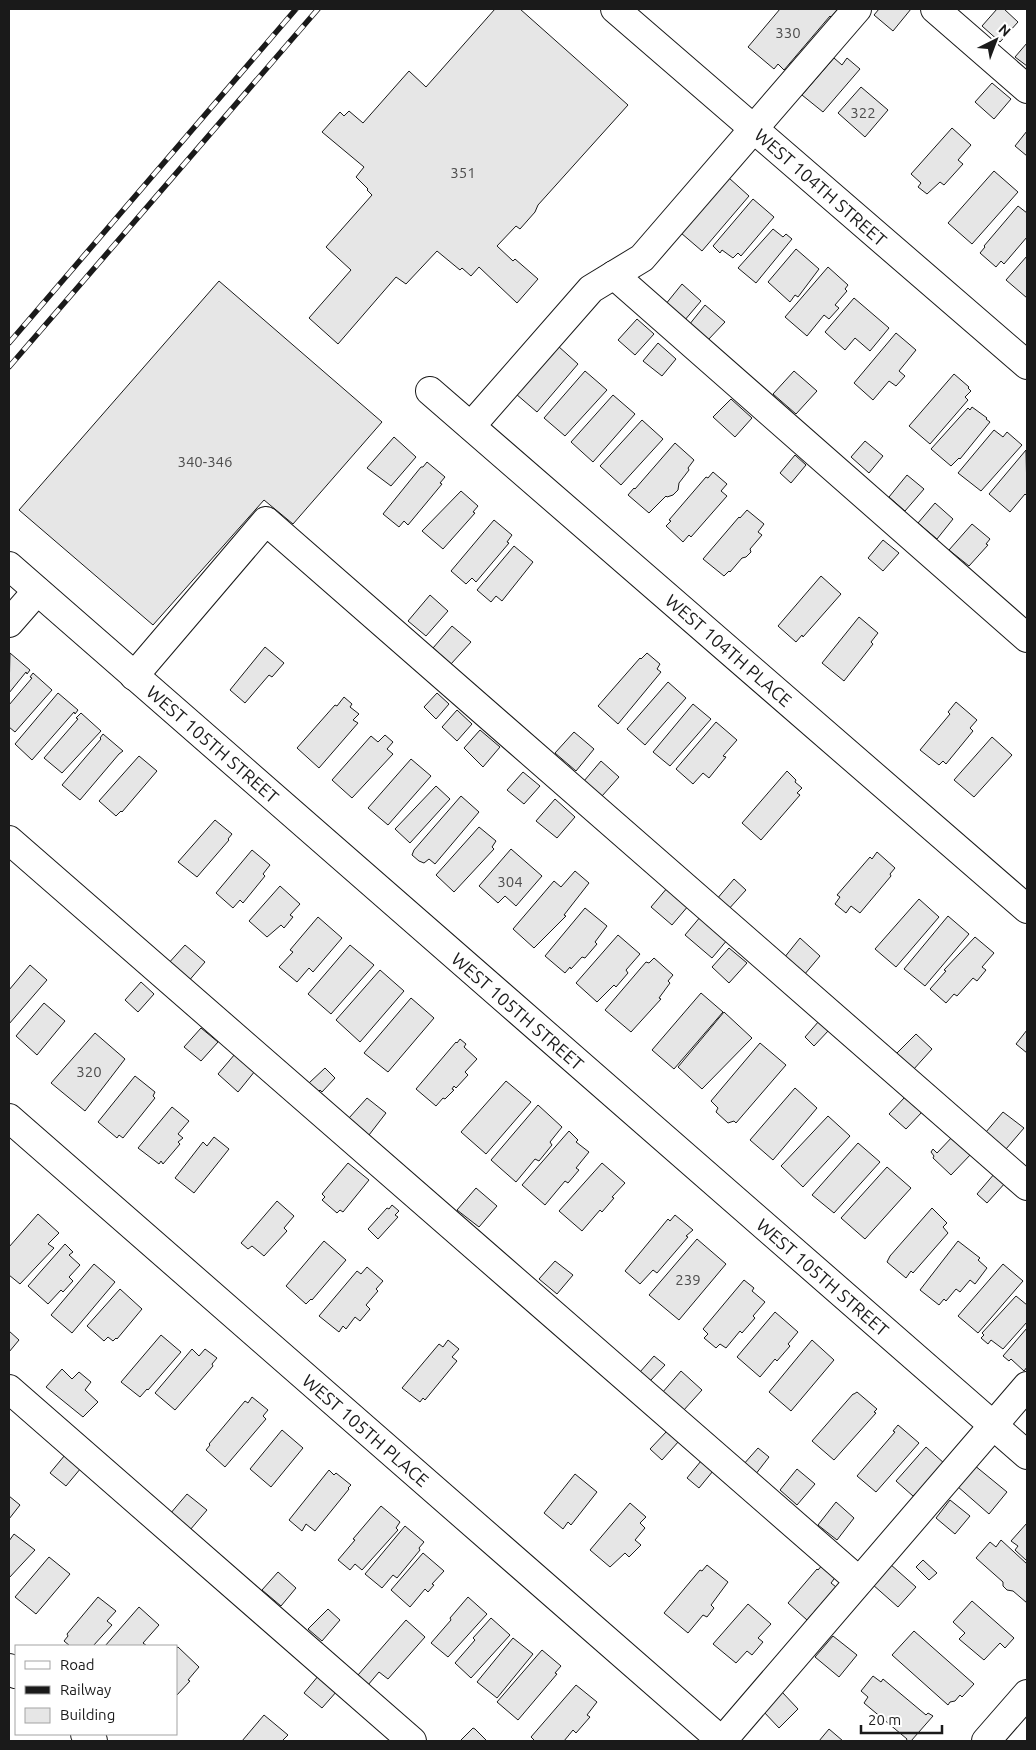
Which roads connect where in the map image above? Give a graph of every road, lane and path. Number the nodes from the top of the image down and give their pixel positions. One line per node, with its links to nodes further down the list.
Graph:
1 (615, 9): 5 (street, WEST 104TH STREET)
2 (857, 9): 5 (street)
3 (935, 9): 4 (street)
4 (1027, 88)
5 (754, 129): 6 (street); 7 (street, WEST 104TH STREET)
6 (614, 275): 9 (street); 13 (street)
7 (1027, 365)
8 (430, 391): 9 (street, WEST 104TH PLACE)
9 (471, 426): 16 (street, WEST 104TH PLACE)
10 (9, 566): 11 (street, WEST 105TH STREET)
11 (37, 591): 12 (street); 14 (street, WEST 105TH STREET)
12 (9, 623)
13 (1027, 638)
14 (134, 676): 18 (street); 21 (street, WEST 105TH STREET)
15 (9, 840): 23 (street)
16 (1027, 909)
17 (9, 1118): 26 (street, WEST 105TH PLACE)
18 (1027, 1186)
19 (1027, 1386): 21 (street)
20 (9, 1389): 25 (street)
21 (994, 1425): 22 (street, WEST 105TH STREET); 23 (street)
22 (1027, 1455)
23 (859, 1581): 26 (street)
24 (1027, 1694): 27 (street)
25 (412, 1741)
26 (722, 1741)
27 (986, 1741)

